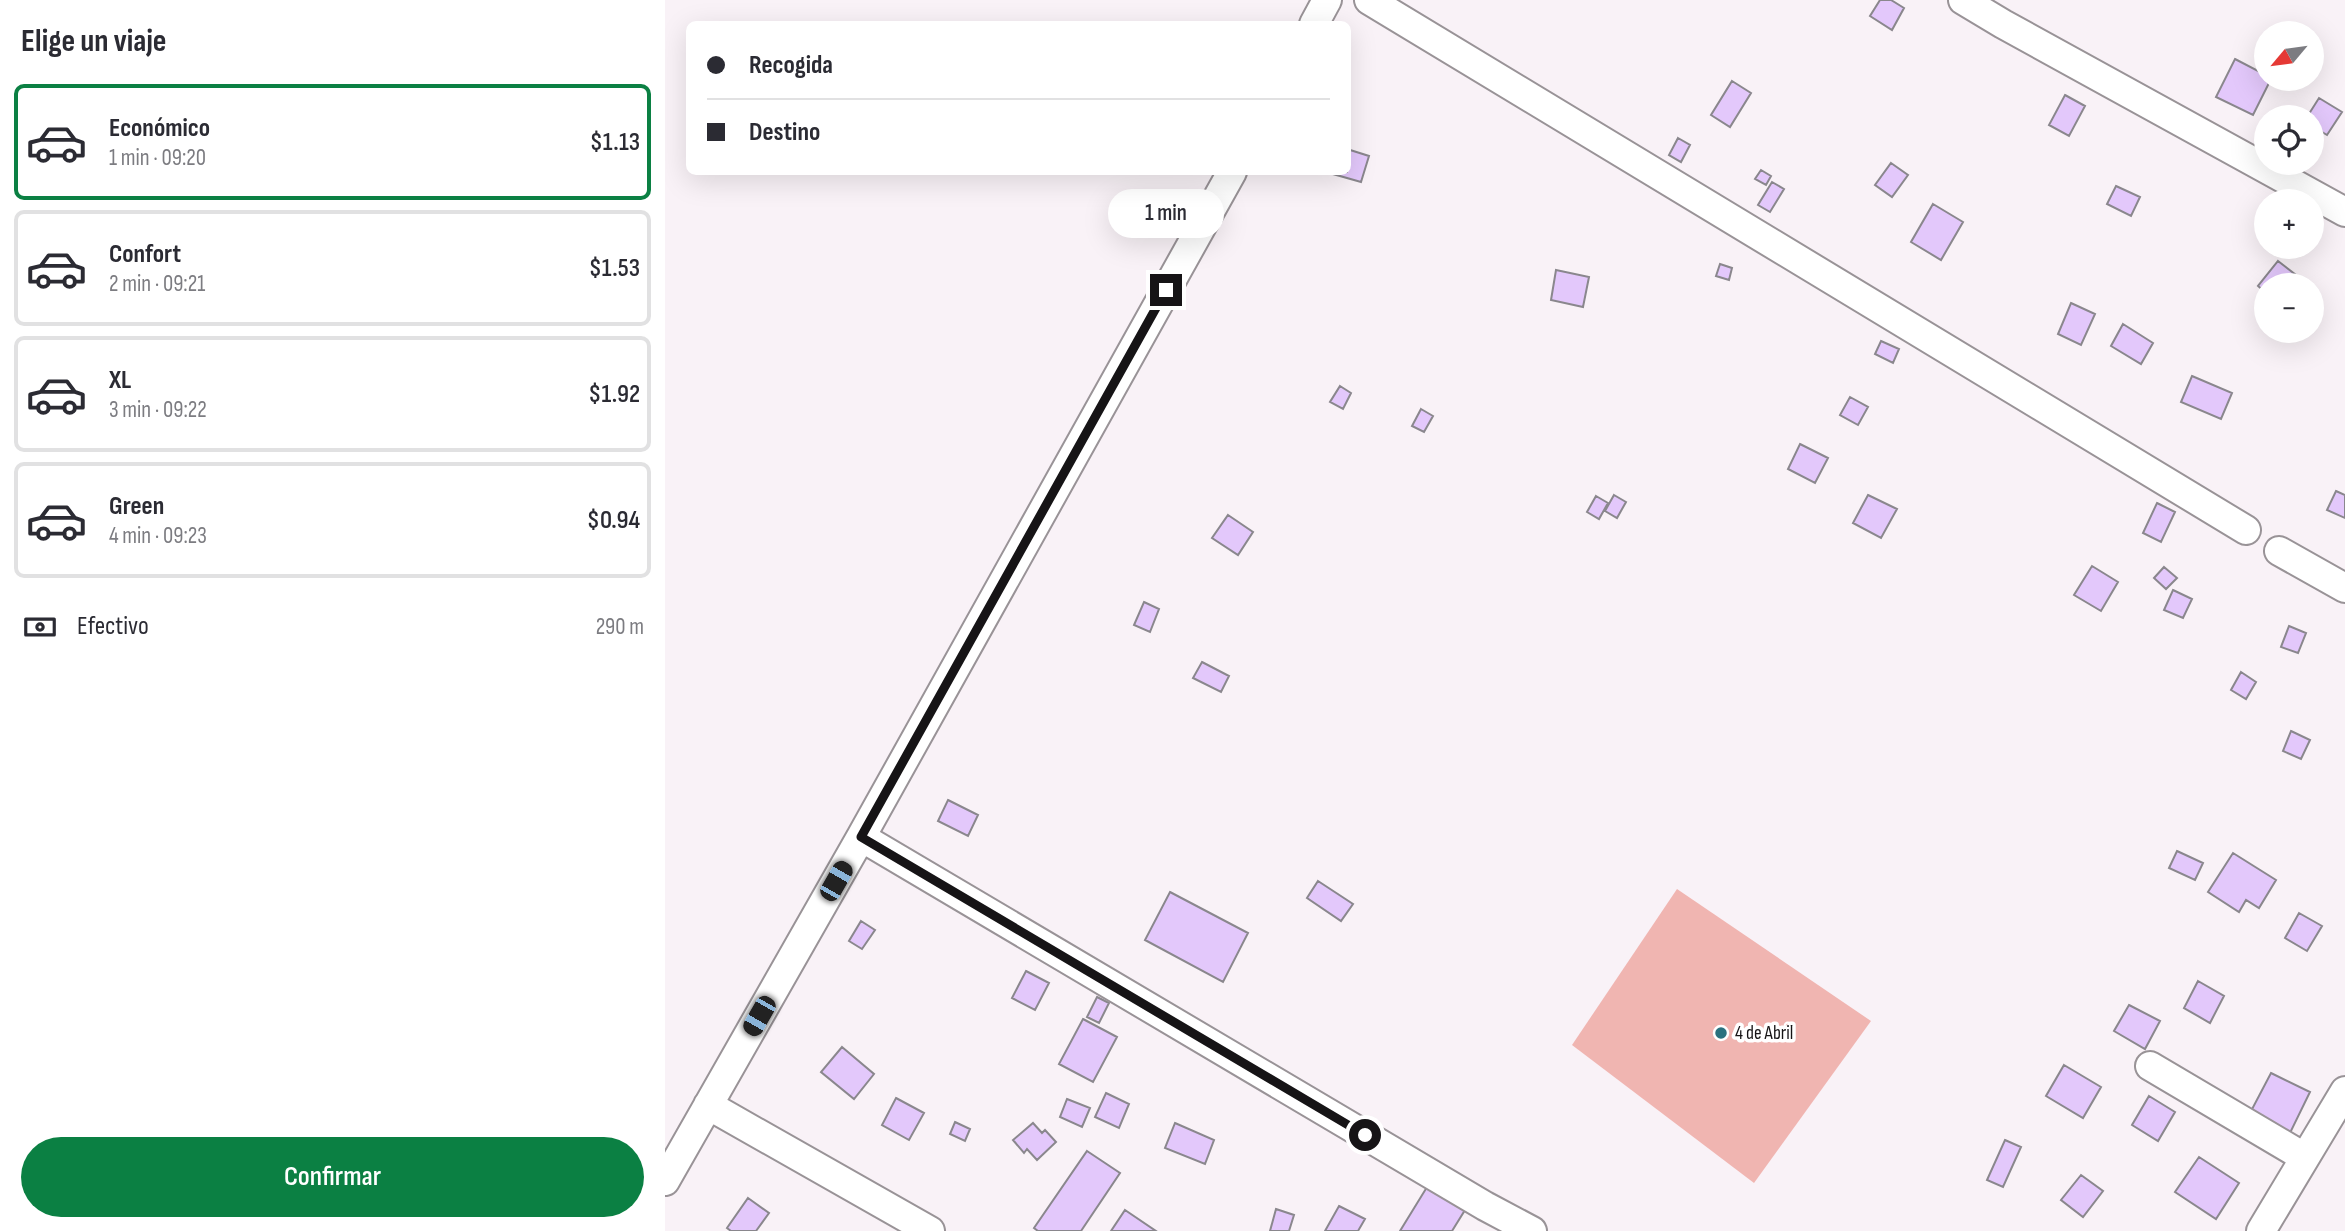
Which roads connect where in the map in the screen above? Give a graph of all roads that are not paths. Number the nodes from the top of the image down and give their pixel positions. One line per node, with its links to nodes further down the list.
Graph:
1 (1327, 0): 4 (street)
2 (1369, 0): 7 (street)
3 (1963, 0): 6 (street)
4 (1316, 21)
5 (1230, 175): 10 (street)
6 (2345, 212)
7 (2246, 530)
8 (2279, 551): 9 (street)
9 (2345, 588)
10 (861, 837): 13 (street); 17 (street)
11 (2150, 1066): 14 (street)
12 (2345, 1091): 14 (street)
13 (708, 1105): 15 (street); 16 (street)
14 (2304, 1157): 18 (street)
15 (665, 1181)
16 (930, 1231)
17 (1532, 1231)
18 (2261, 1231)

